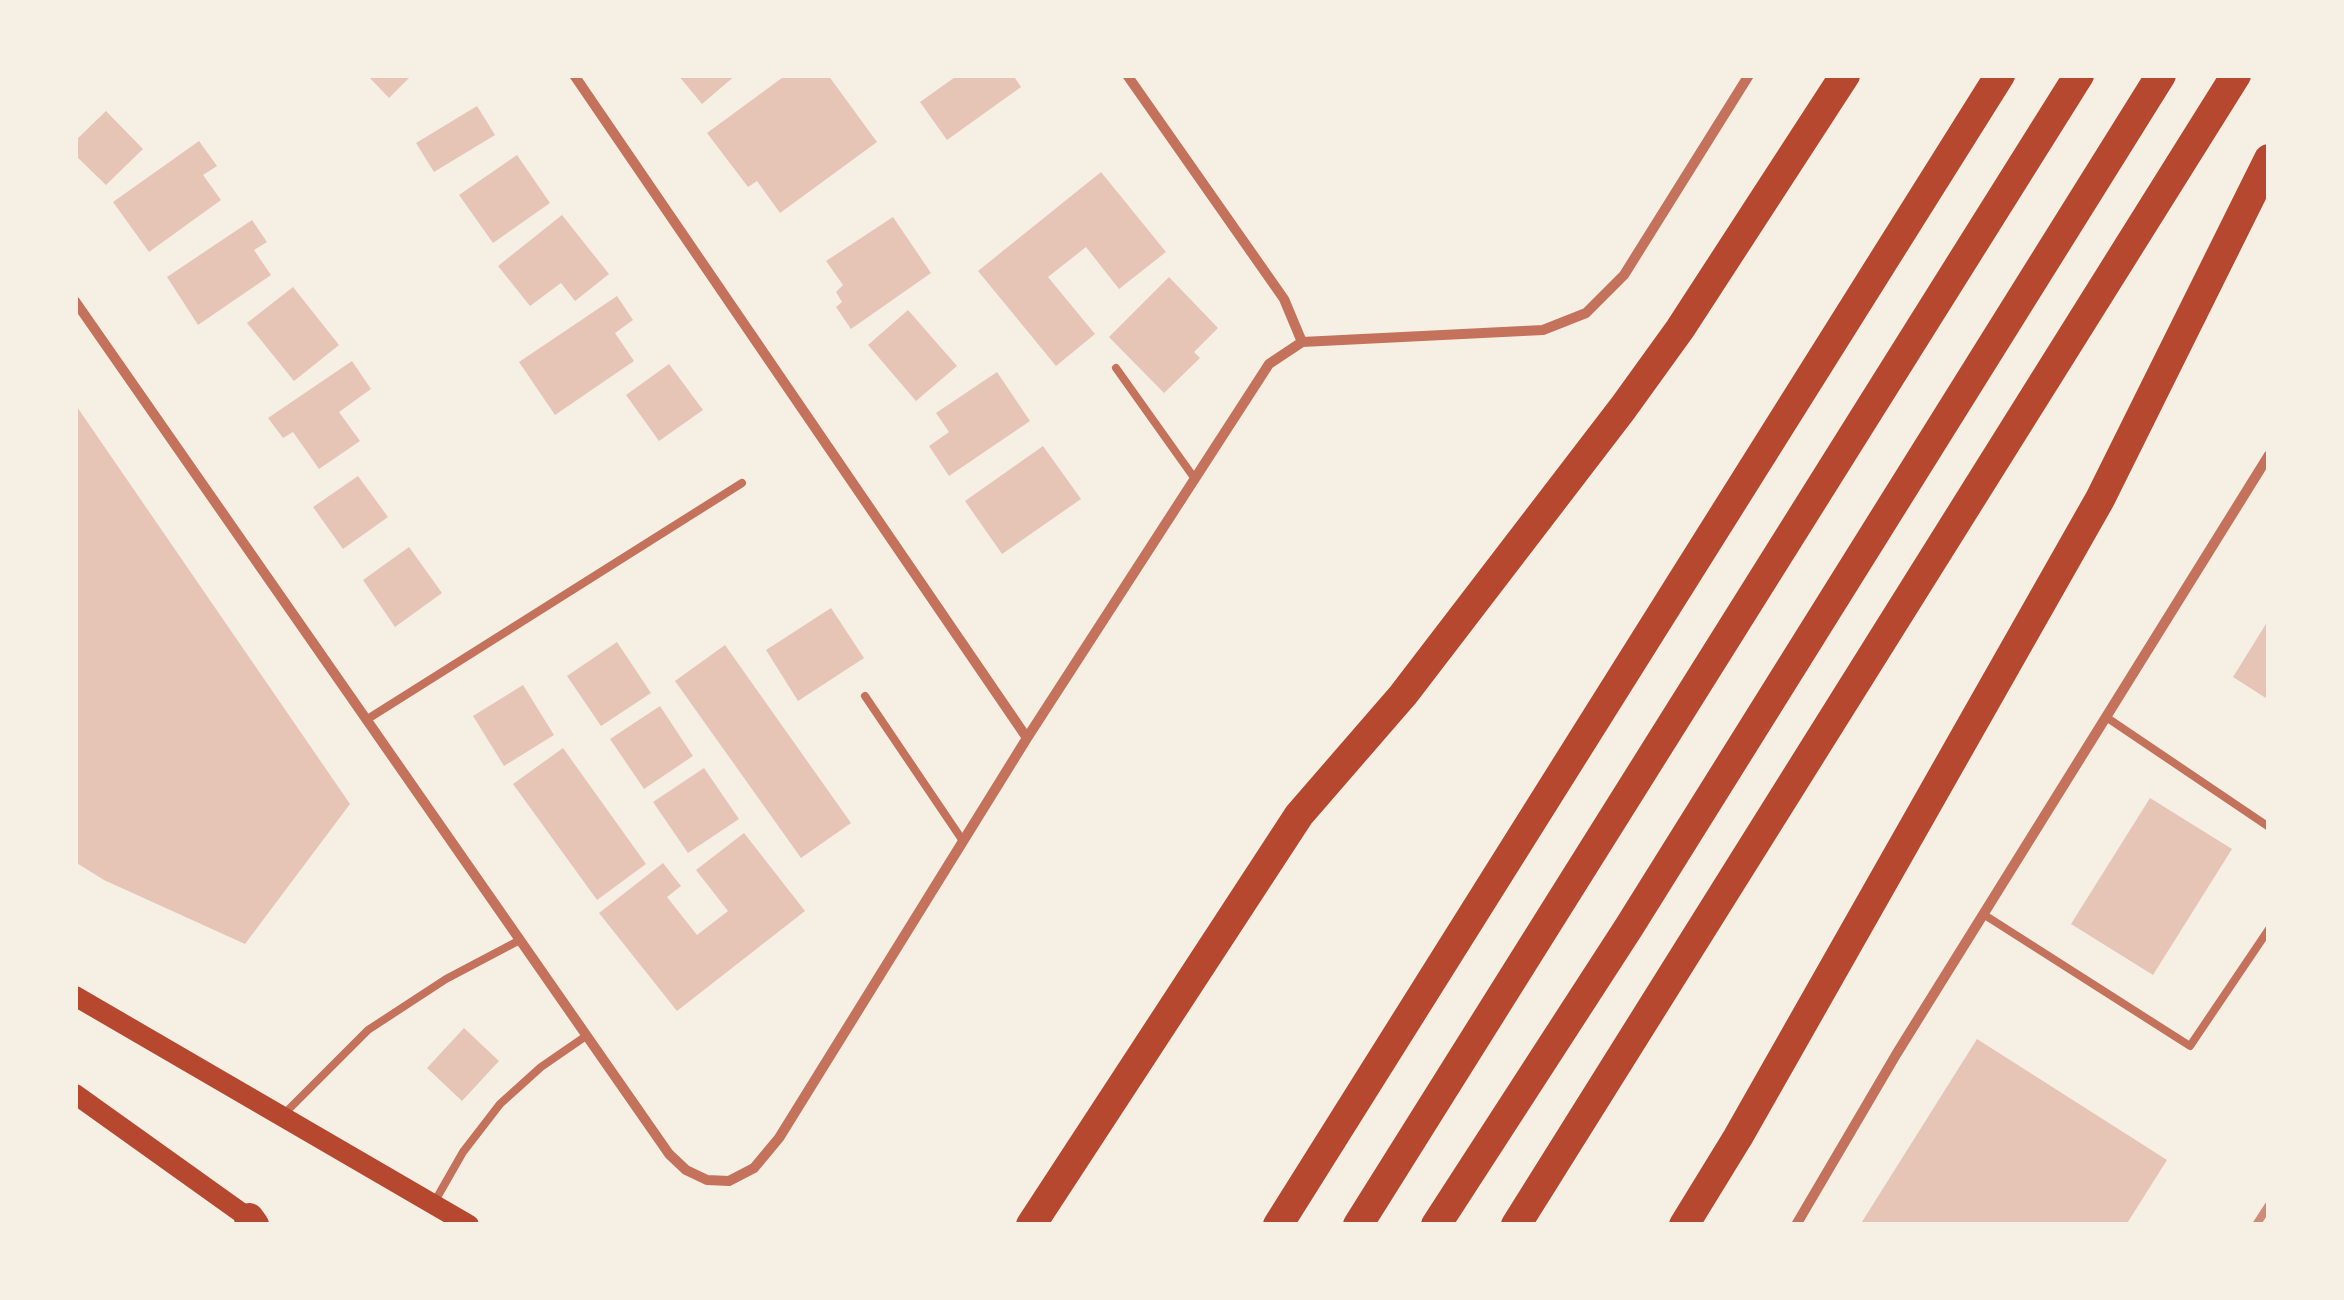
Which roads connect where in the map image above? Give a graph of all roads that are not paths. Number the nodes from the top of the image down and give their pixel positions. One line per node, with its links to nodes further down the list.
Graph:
1 (574, 75): 19 (street)
2 (1127, 75): 11 (street)
3 (1749, 75): 11 (street)
4 (1845, 75): 32 (highway)
5 (2000, 75): 33 (highway)
6 (2079, 75): 34 (highway)
7 (2162, 75): 35 (highway)
8 (2236, 75): 36 (highway)
9 (2269, 159): 37 (highway)
10 (75, 301): 18 (street)
11 (1302, 342): 14 (street)
12 (1116, 368): 14 (lane)
13 (2269, 455): 17 (street)
14 (1196, 478): 19 (street)
15 (742, 483): 18 (lane)
16 (865, 696): 21 (lane)
17 (2106, 717): 20 (lane); 22 (street)
18 (366, 720): 24 (street)
19 (1028, 738): 21 (street)
20 (2269, 827)
21 (963, 841): 26 (street)
22 (1983, 914): 23 (lane); 38 (street)
23 (2269, 929)
24 (520, 940): 26 (street); 28 (lane)
25 (75, 996): 28 (main road)
26 (586, 1036): 29 (lane)
27 (75, 1094): 30 (main road)
28 (281, 1117): 29 (main road)
29 (432, 1204): 31 (main road)
30 (254, 1223)
31 (470, 1225)
32 (1031, 1225)
33 (1278, 1225)
34 (1358, 1225)
35 (1436, 1225)
36 (1516, 1225)
37 (1684, 1225)
38 (1796, 1225)

